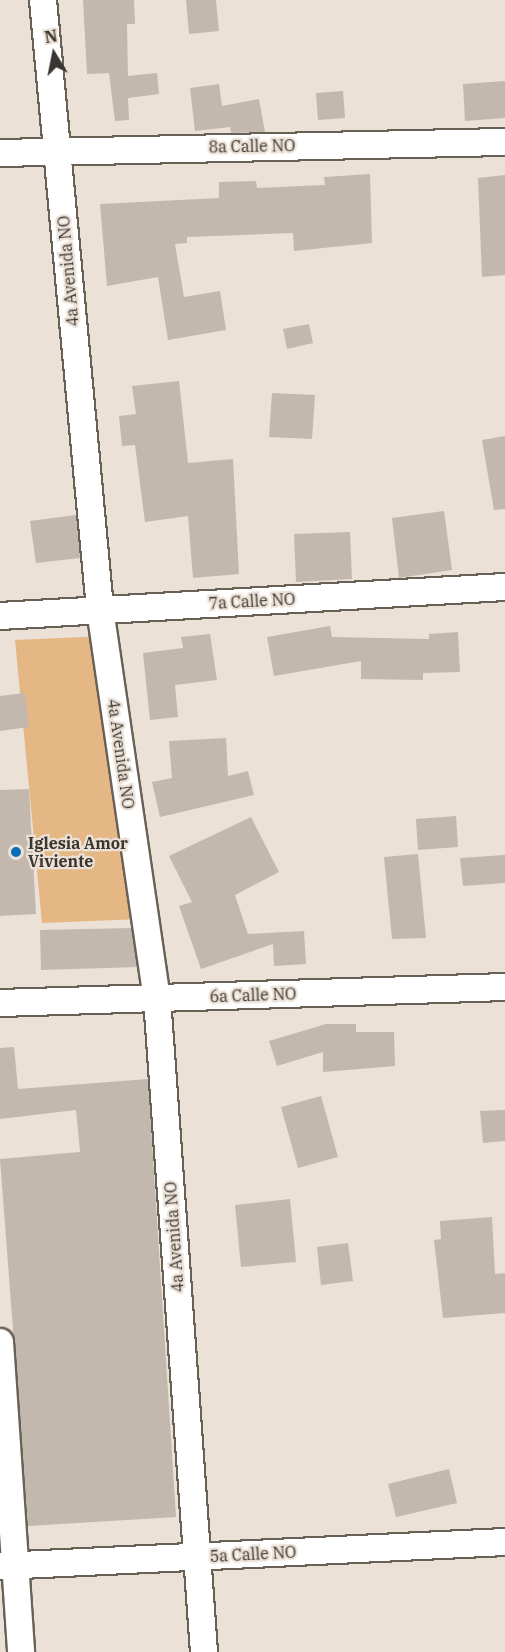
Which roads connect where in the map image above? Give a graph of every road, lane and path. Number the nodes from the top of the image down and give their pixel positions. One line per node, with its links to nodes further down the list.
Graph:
1 (43, 0): 3 (street, 4a Avenida NO)
2 (505, 141): 3 (street, 8a Calle NO)
3 (57, 150): 4 (street, 8a Calle NO); 6 (street, 4a Avenida NO)
4 (0, 153)
5 (505, 587): 6 (street, 7a Calle NO)
6 (100, 609): 7 (street, 7a Calle NO); 9 (street, 4a Avenida NO)
7 (0, 616)
8 (505, 987): 9 (street, 6a Calle NO)
9 (157, 999): 10 (street, 6a Calle NO); 13 (street, 4a Avenida NO)
10 (0, 1003)
11 (0, 1342): 14 (street)
12 (505, 1542): 13 (street, 5a Calle NO)
13 (197, 1557): 14 (street, 5a Calle NO); 16 (street, 4a Avenida NO)
14 (8, 1566): 15 (street)
15 (21, 1652)
16 (204, 1652)

